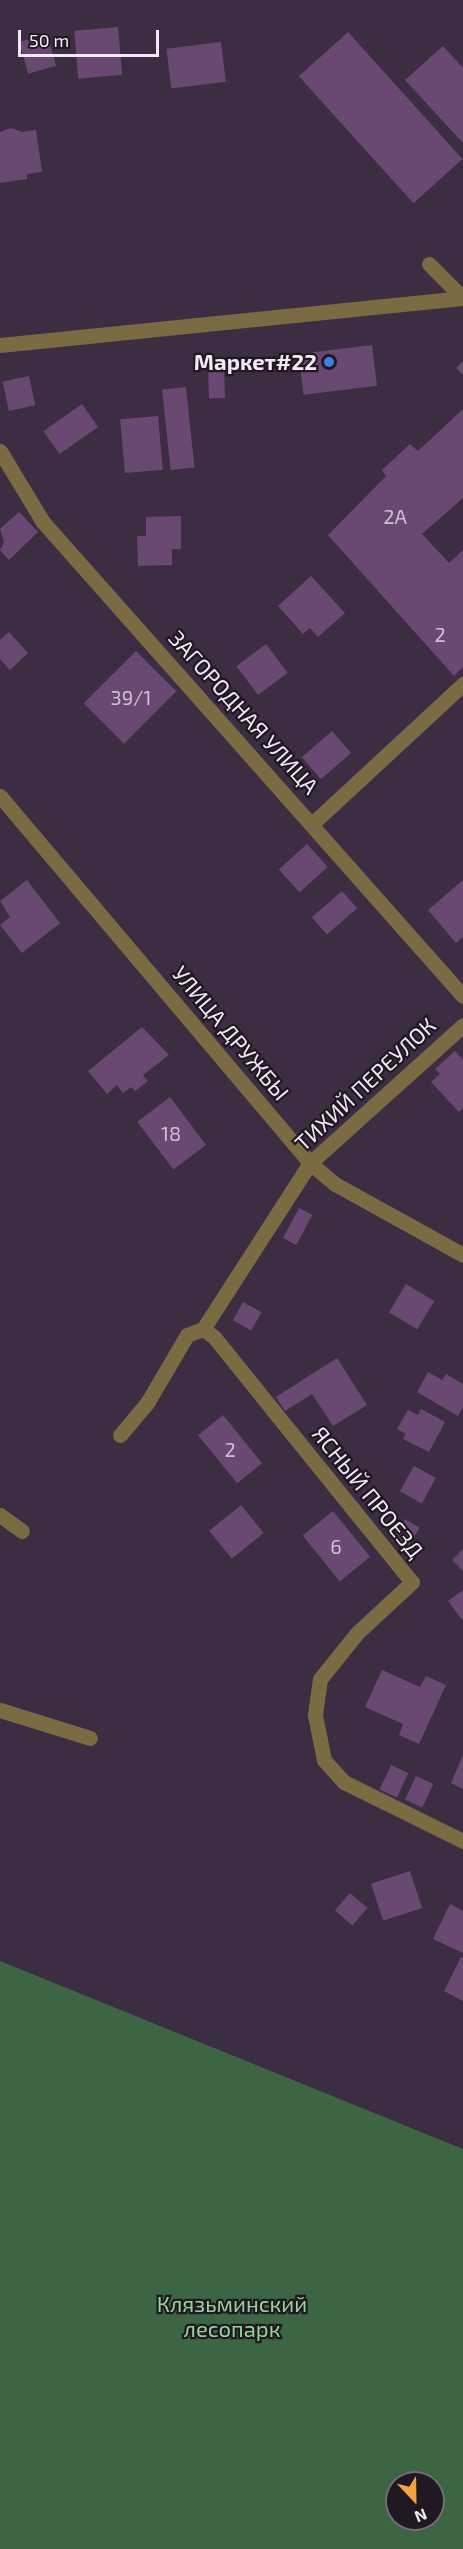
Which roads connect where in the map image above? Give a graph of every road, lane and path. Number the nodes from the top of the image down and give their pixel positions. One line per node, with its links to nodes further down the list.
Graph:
1 (429, 264): 2 (street)
2 (463, 298): 3 (street)
3 (0, 345)
4 (0, 451): 7 (street, ЗАГОРОДНАЯ УЛИЦА)
5 (463, 684): 7 (street)
6 (0, 796): 10 (street, УЛИЦА ДРУЖБЫ)
7 (313, 823): 8 (street, ЗАГОРОДНАЯ УЛИЦА)
8 (463, 996)
9 (463, 1025): 10 (street, ТИХИЙ ПЕРЕУЛОК)
10 (310, 1162): 11 (street, УЛИЦА ДРУЖБЫ); 12 (street, ТИХИЙ ПЕРЕУЛОК)
11 (463, 1255)
12 (203, 1329): 13 (street); 18 (street, ЯСНЫЙ ПРОЕЗД)
13 (120, 1435)
14 (0, 1515): 15 (street)
15 (22, 1531)
16 (0, 1710): 17 (street)
17 (90, 1738)
18 (463, 1842)

